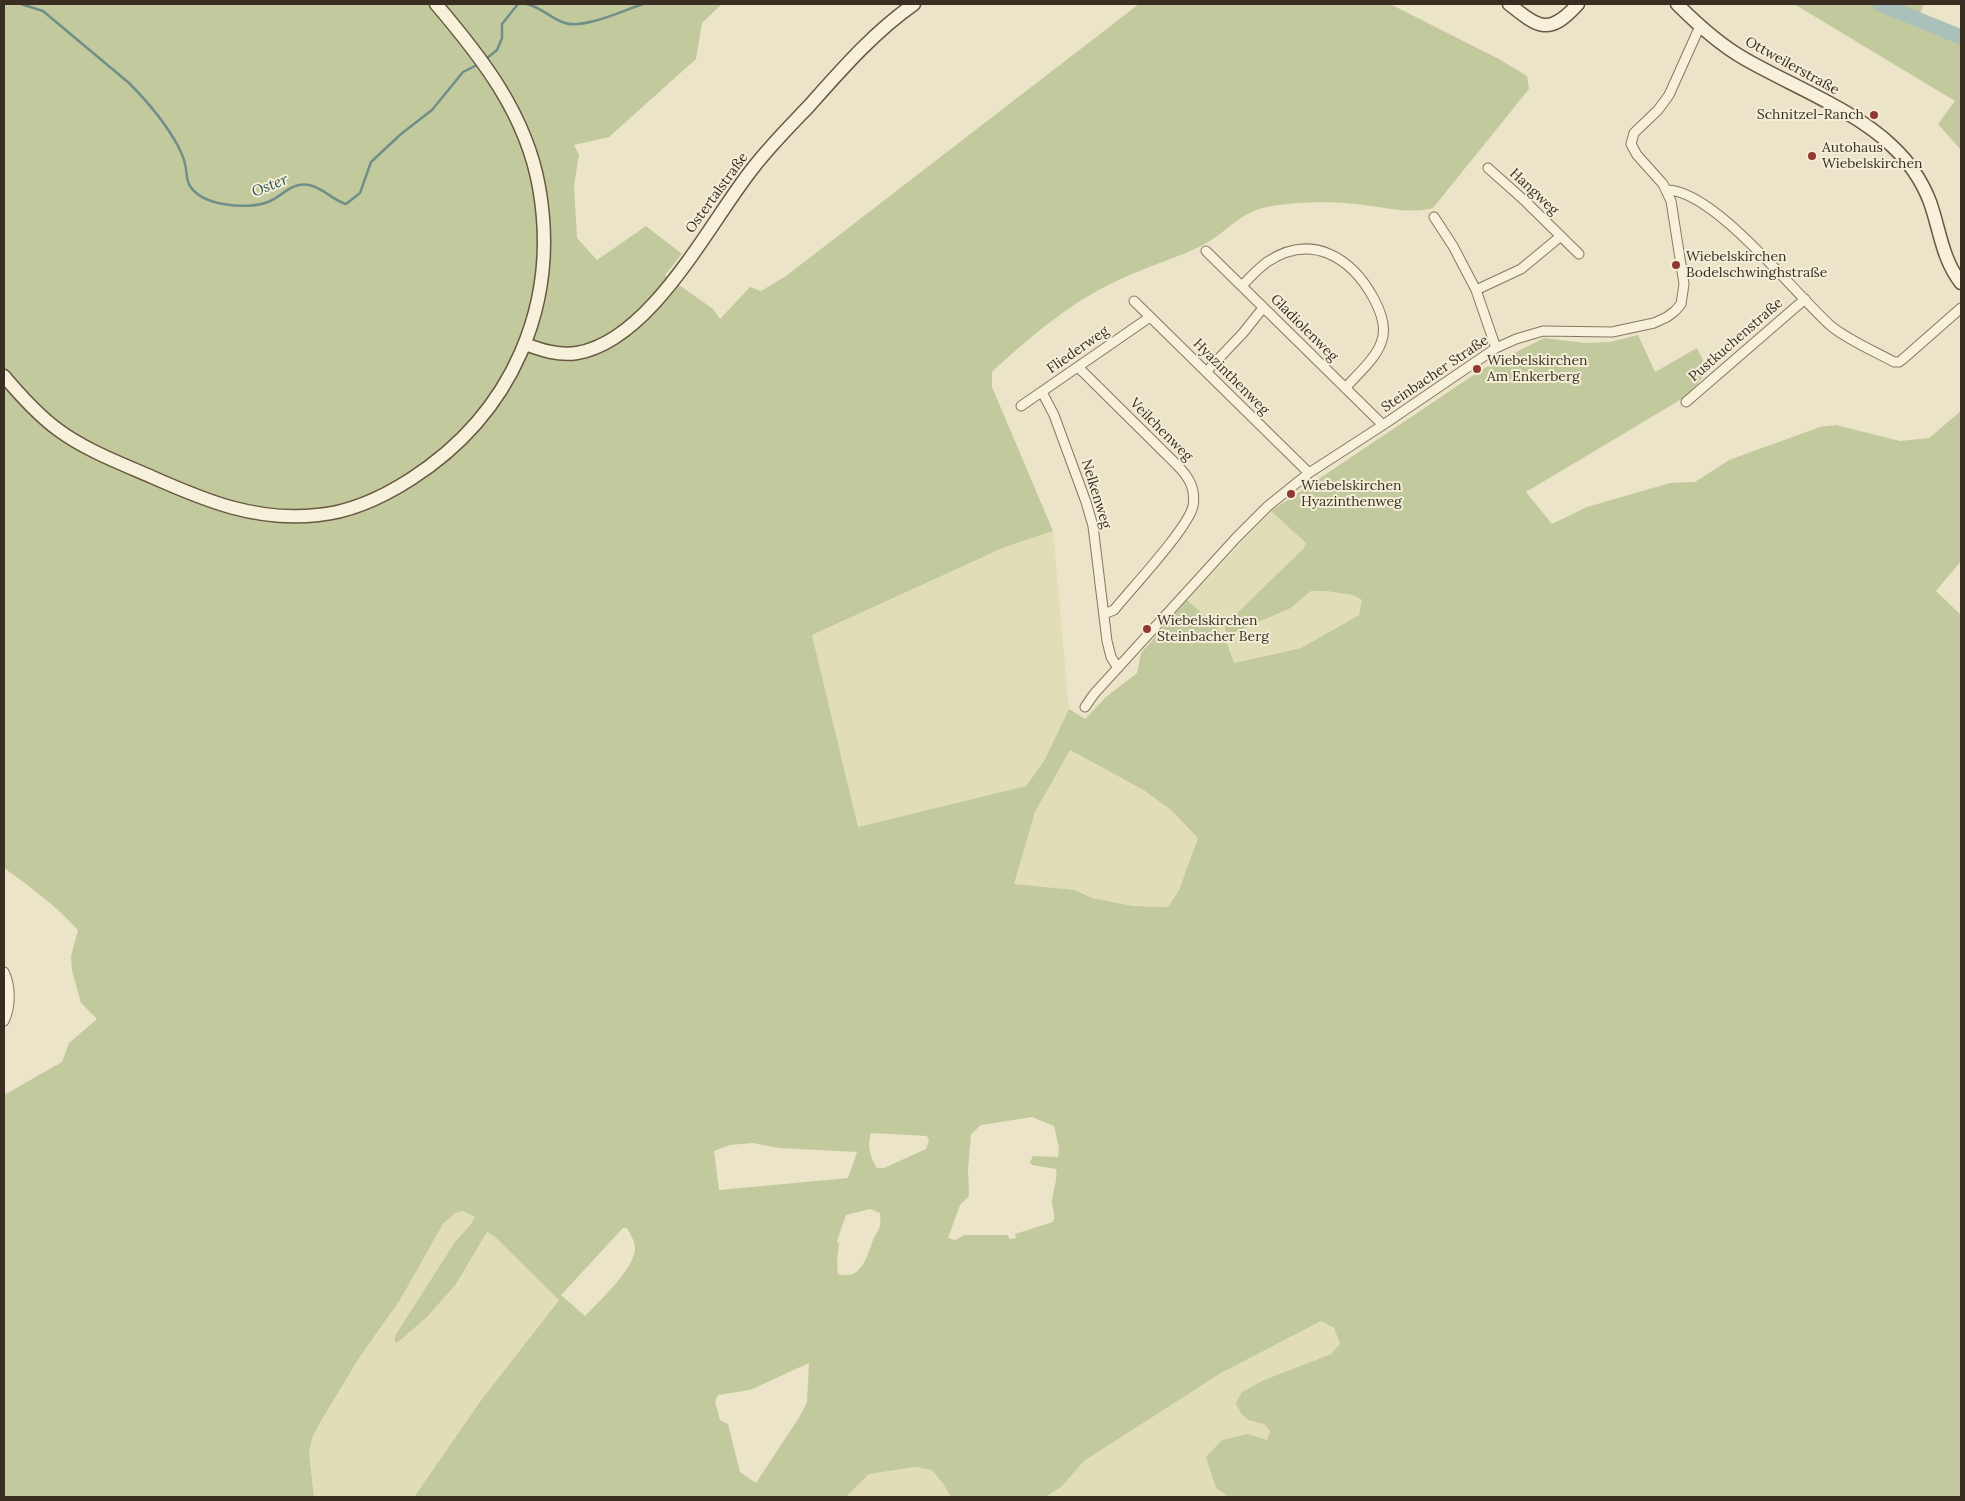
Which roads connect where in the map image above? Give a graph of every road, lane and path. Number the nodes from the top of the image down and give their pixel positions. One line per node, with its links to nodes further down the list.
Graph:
1 (436, 4): 21 (main road)
2 (914, 4): 21 (main road, Ostertalstraße)
3 (1509, 4): 4 (main road)
4 (1578, 4)
5 (1677, 4): 6 (main road, Ottweilerstraße)
6 (1700, 26): 8 (street, Steinbacher Straße); 13 (main road, Ottweilerstraße)
7 (1488, 168): 10 (street, Hangweg)
8 (1667, 190): 16 (street); 22 (street, Steinbacher Straße)
9 (1434, 217): 15 (street)
10 (1562, 236): 12 (street, Hangweg); 15 (street, Hangweg)
11 (1206, 251): 14 (street, Gladiolenweg)
12 (1579, 254)
13 (1961, 283)
14 (1242, 286): 18 (street, Gladiolenweg); 26 (street)
15 (1476, 290): 22 (street)
16 (1805, 299): 19 (street); 28 (street, Pustkuchenstraße)
17 (1134, 301): 20 (street, Hyazinthenweg)
18 (1263, 308): 24 (street); 26 (street, Gladiolenweg)
19 (1961, 308)
20 (1150, 317): 23 (street, Fliederweg); 24 (street, Hyazinthenweg)
21 (525, 344): 25 (main road)
22 (1496, 348): 30 (street, Steinbacher Straße)
23 (1078, 367): 27 (street, Fliederweg); 32 (street, Veilchenweg)
24 (1206, 372): 31 (street, Hyazinthenweg)
25 (4, 376)
26 (1345, 388): 30 (street, Gladiolenweg)
27 (1042, 392): 29 (street, Fliederweg); 32 (street, Nelkenweg)
28 (1686, 402)
29 (1020, 406)
30 (1383, 425): 31 (street, Steinbacher Straße)
31 (1309, 473): 33 (street, Steinbacher Straße)
32 (1104, 614): 33 (street, Nelkenweg)
33 (1118, 668): 34 (street, Steinbacher Straße)
34 (1085, 707)
35 (4, 972): 36 (street)
36 (4, 1021)

